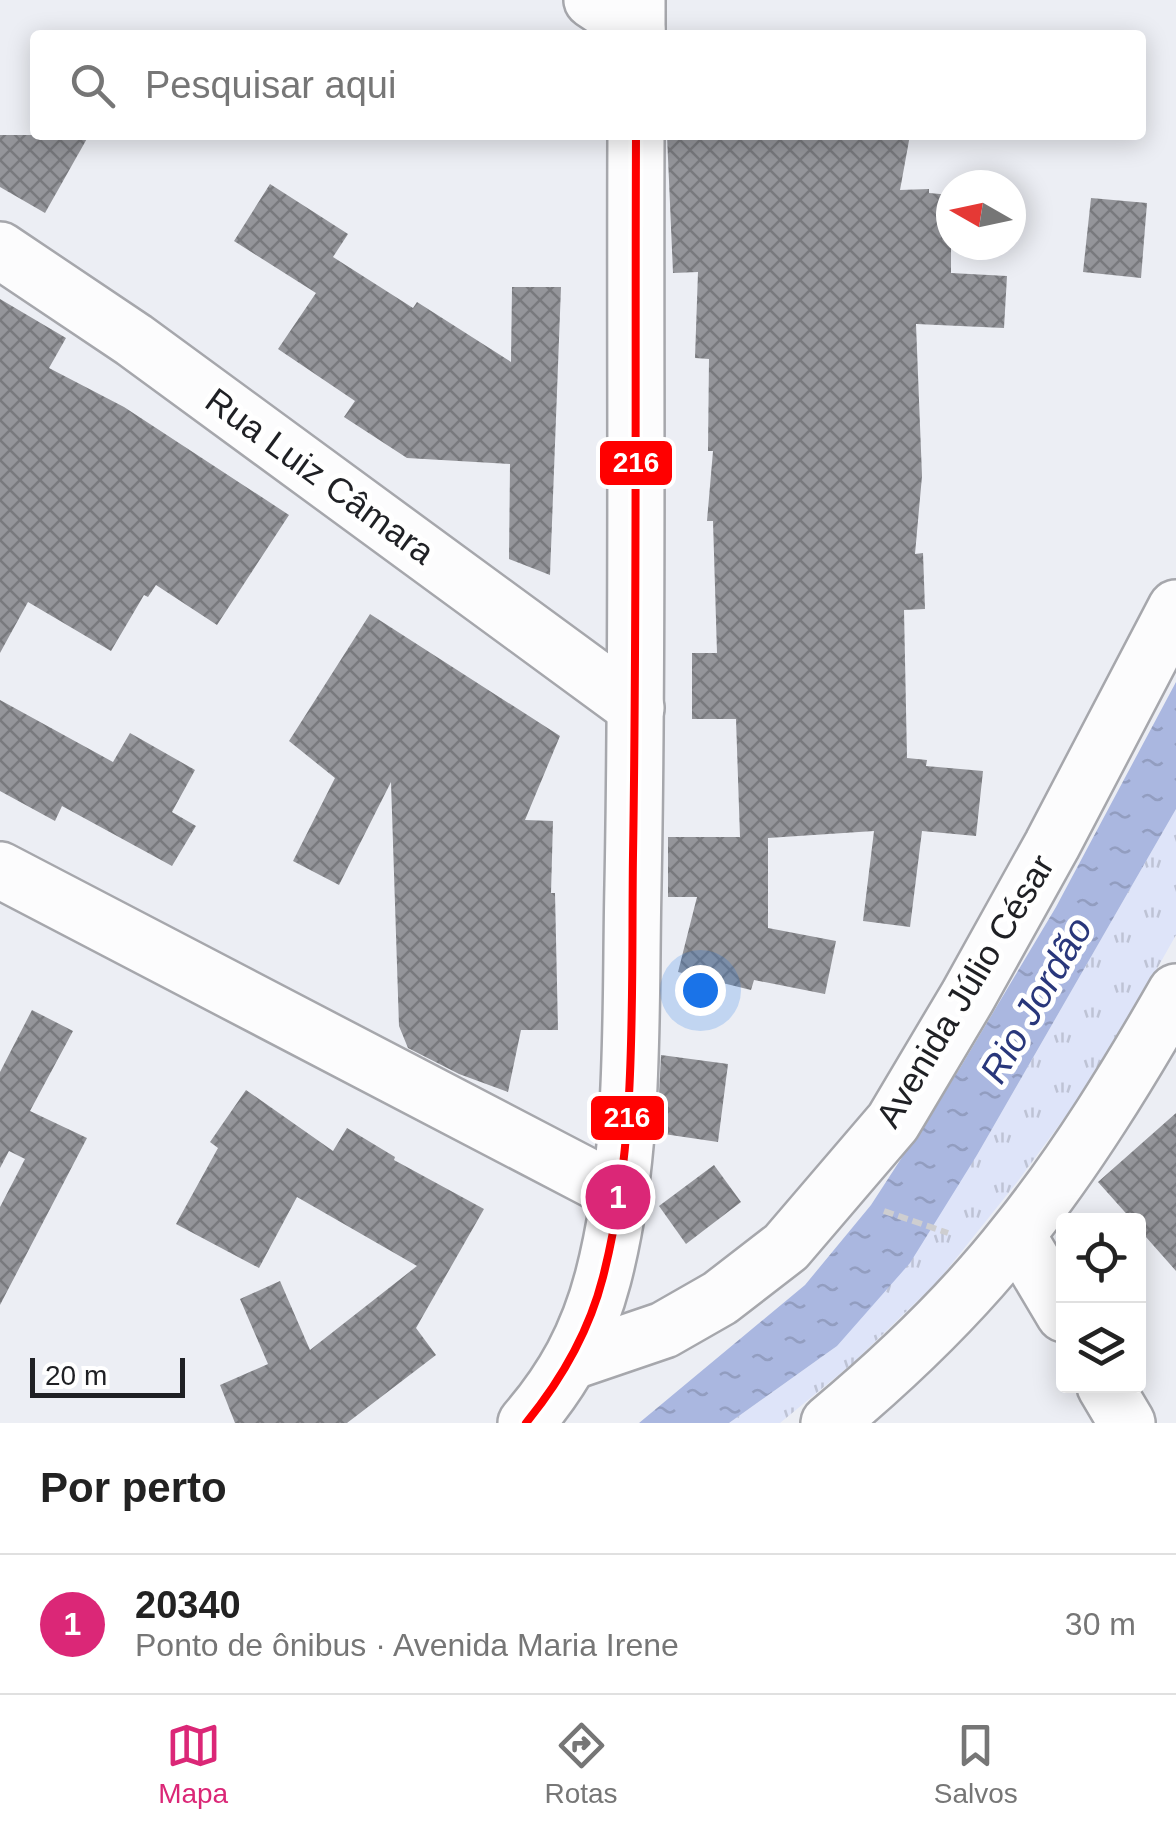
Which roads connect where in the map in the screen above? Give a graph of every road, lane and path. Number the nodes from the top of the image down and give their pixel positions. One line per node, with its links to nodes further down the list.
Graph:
1 (592, 0): 2 (street)
2 (637, 22)
3 (636, 140): 6 (street)
4 (0, 250): 6 (street, Rua Luiz Câmara)
5 (1176, 608): 13 (street, Avenida Júlio César)
6 (636, 708): 9 (street)
7 (0, 870): 9 (street)
8 (1176, 992): 11 (street)
9 (619, 1193): 13 (street)
10 (880, 1210): 11 (path)
11 (991, 1237): 12 (street); 16 (street)
12 (1056, 1306)
13 (573, 1360): 15 (street)
14 (1109, 1393): 17 (street)
15 (526, 1423)
16 (829, 1423)
17 (1127, 1423)

